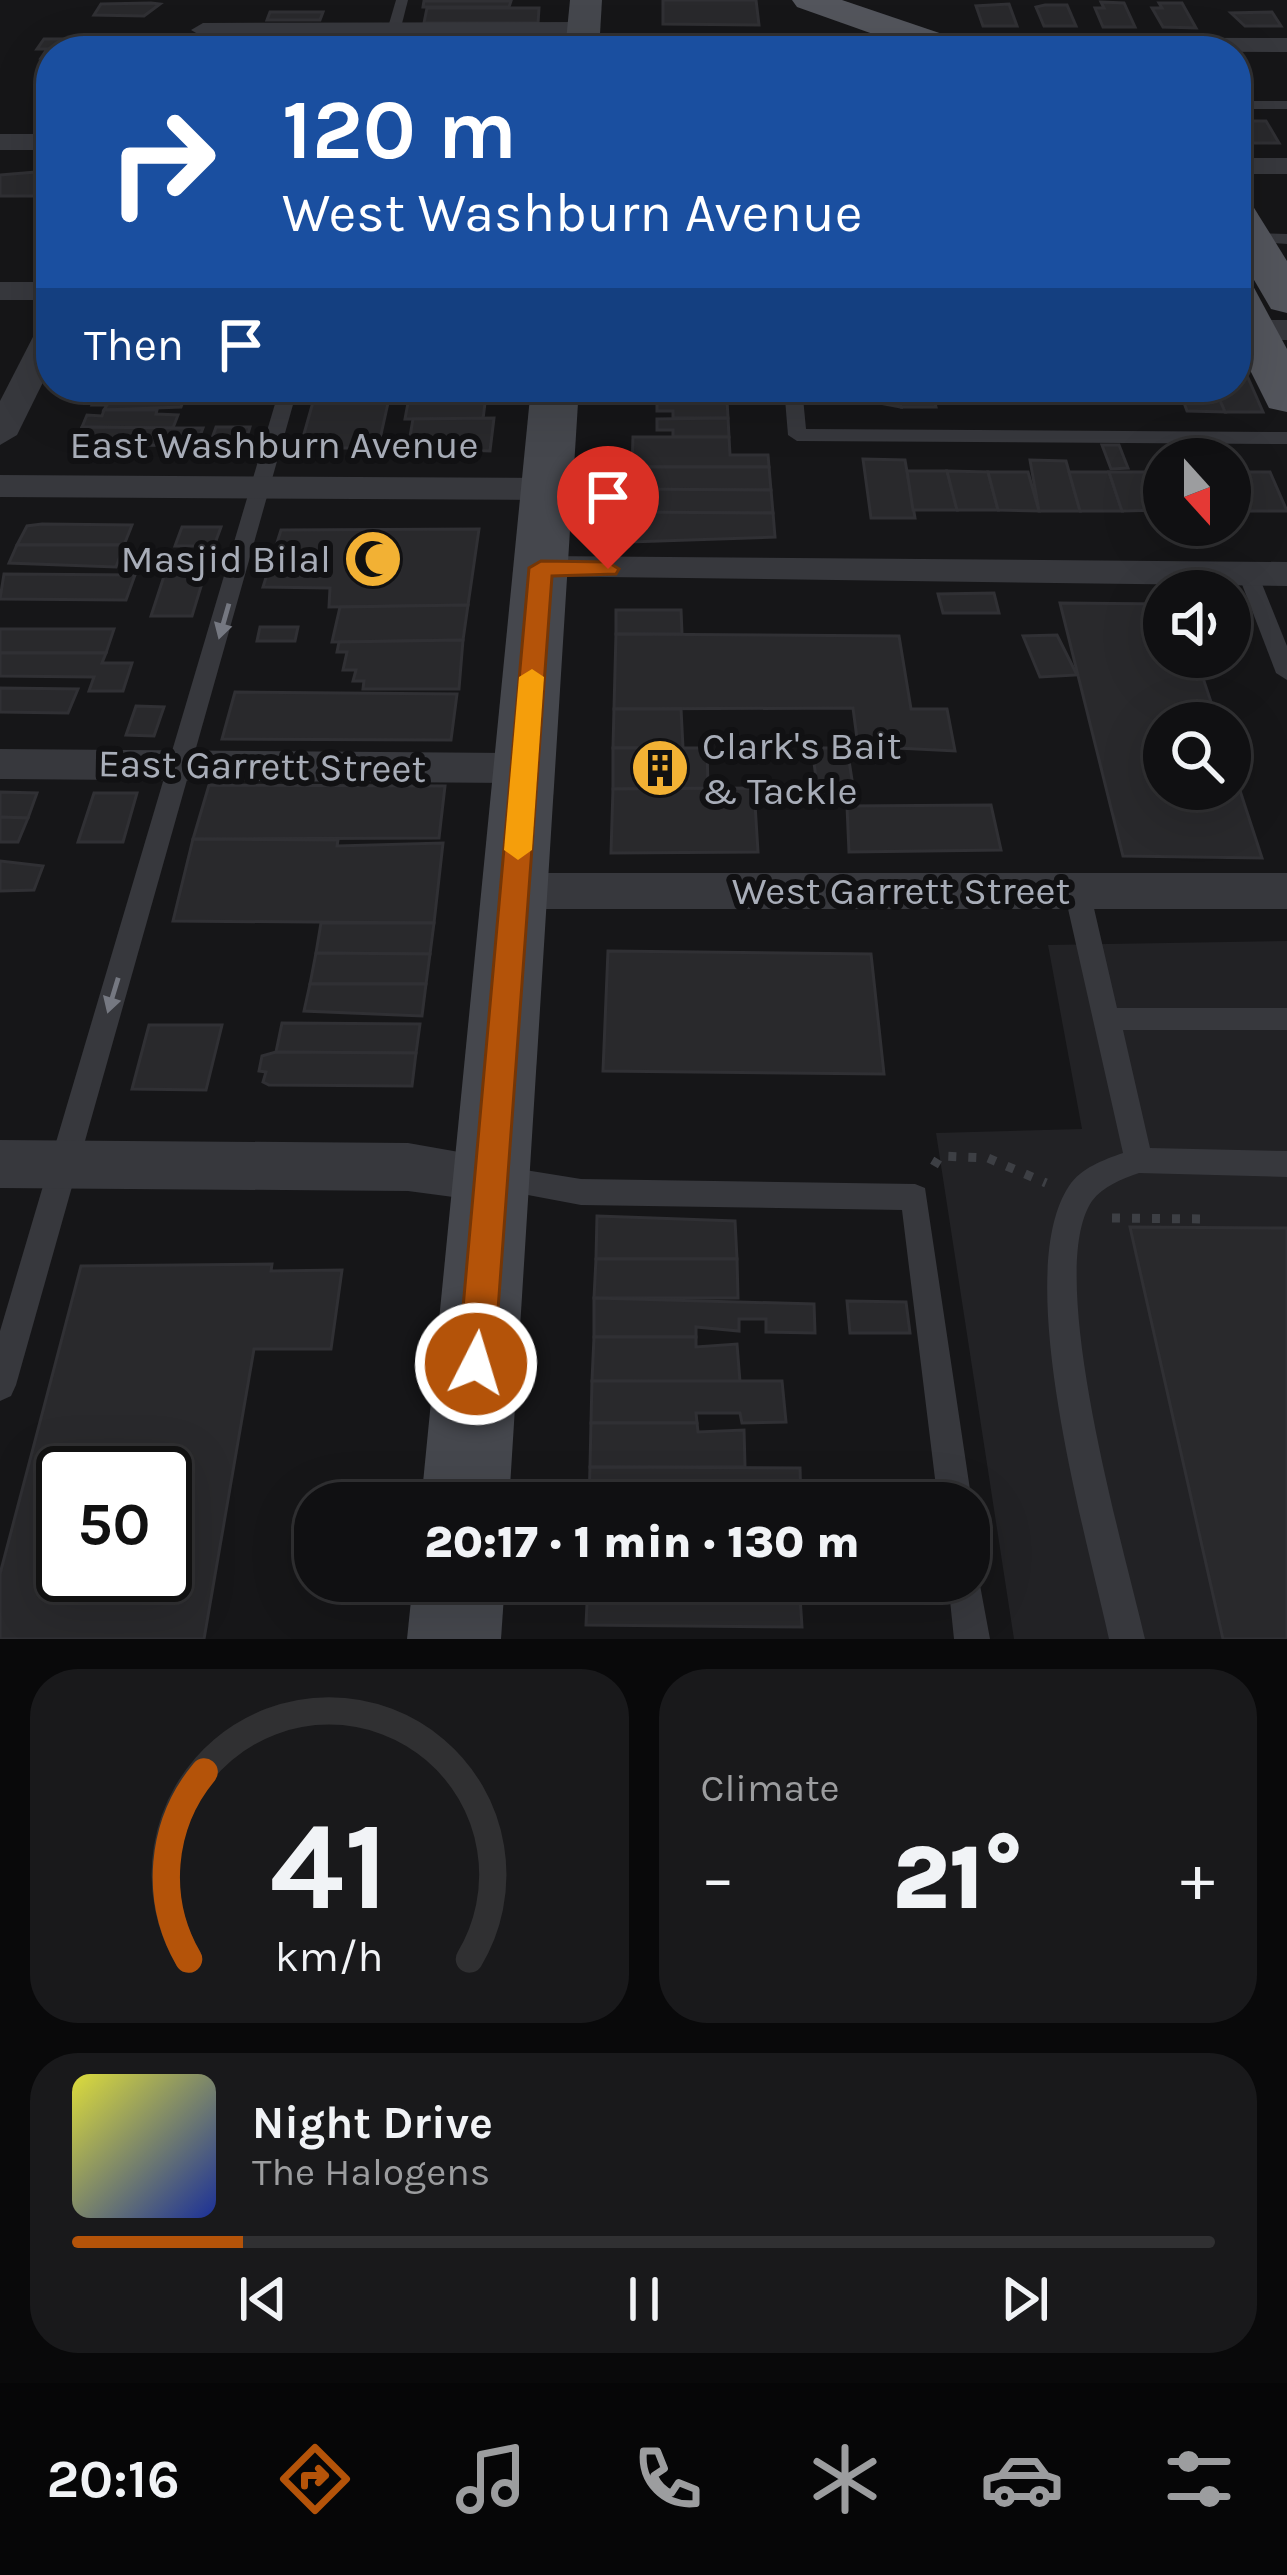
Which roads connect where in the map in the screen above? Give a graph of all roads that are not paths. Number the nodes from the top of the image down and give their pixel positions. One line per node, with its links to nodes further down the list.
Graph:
1 (218, 0): 6 (street)
2 (402, 0): 7 (lane)
3 (808, 0): 10 (main road)
4 (861, 0): 11 (main road)
5 (584, 31): 8 (street); 9 (street)
6 (199, 36)
7 (392, 36)
8 (477, 36)
9 (639, 36)
10 (932, 36)
11 (945, 36)
12 (1251, 45): 13 (street)
13 (1287, 45)
14 (1251, 104): 15 (lane)
15 (1287, 105)
16 (0, 142): 17 (street)
17 (36, 142)
18 (1251, 166): 19 (street)
19 (1287, 166)
20 (1259, 230): 23 (main road)
21 (0, 291): 22 (street)
22 (36, 291)
23 (1260, 316): 25 (main road)
24 (36, 363): 29 (street)
25 (1287, 397)
26 (285, 402): 32 (lane)
27 (554, 402): 33 (main road)
28 (794, 402): 30 (lane)
29 (0, 436)
30 (1287, 438)
31 (0, 486): 32 (street, East Washburn Avenue)
32 (262, 487): 33 (street, East Washburn Avenue); 38 (lane, one-way to 38)
33 (547, 489): 34 (main road)
34 (541, 568): 35 (street); 39 (main road)
35 (1268, 574): 36 (lane)
36 (1287, 673)
37 (0, 764): 38 (street, East Garrett Street)
38 (183, 765): 39 (street, East Garrett Street); 47 (lane, one-way to 47)
39 (525, 768): 40 (main road)
40 (514, 891): 41 (street, West Garrett Street); 49 (main road)
41 (1077, 891): 42 (street, West Garrett Street); 43 (lane)
42 (1287, 891)
43 (1106, 1019): 44 (lane); 45 (lane)
44 (1287, 1019)
45 (1139, 1160): 48 (lane); 57 (lane)
46 (0, 1163): 47 (street)
47 (62, 1164): 49 (street); 50 (lane)
48 (1287, 1164)
49 (491, 1178): 51 (main road); 52 (lane)
50 (0, 1385)
51 (467, 1482)
52 (952, 1482)
53 (457, 1602): 55 (main road)
54 (968, 1602): 56 (lane)
55 (454, 1639)
56 (972, 1639)
57 (1127, 1639)

